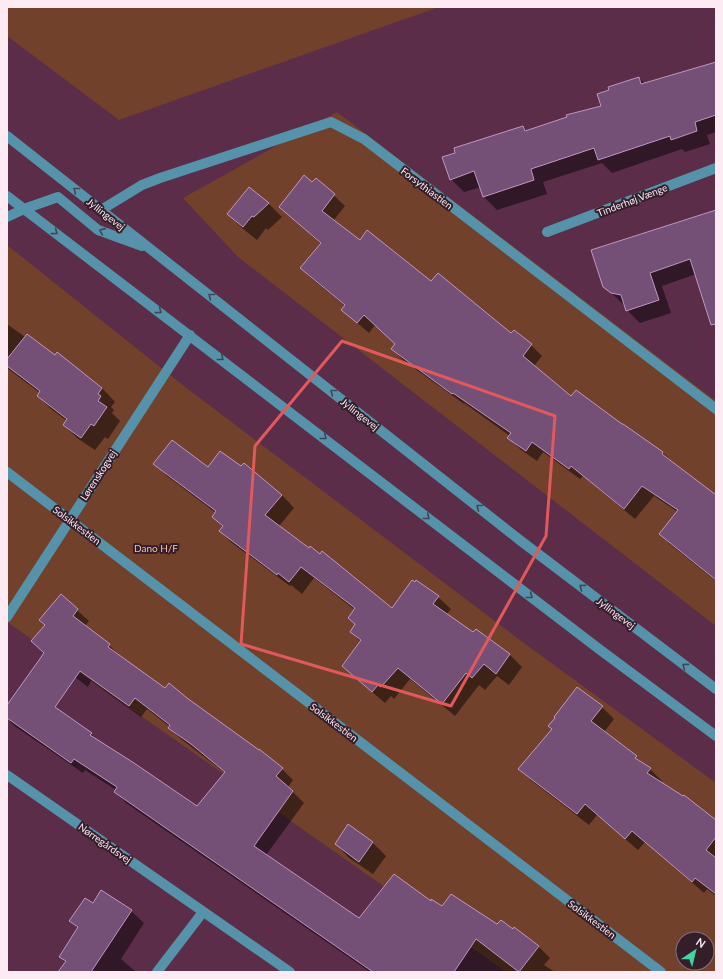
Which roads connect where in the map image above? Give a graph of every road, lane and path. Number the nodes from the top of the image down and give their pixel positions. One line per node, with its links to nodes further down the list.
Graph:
1 (7, 136): 5 (street, Jyllingevej, one-way to 1)
2 (716, 168): 7 (street, Tinderhøj Vænge)
3 (7, 196): 4 (street)
4 (24, 208): 6 (street); 8 (street, one-way to 4); 9 (street, one-way to 9)
5 (101, 210): 8 (street, Jyllingevej); 10 (street, Forsythiastien)
6 (7, 218)
7 (547, 232)
8 (151, 249): 14 (street, Jyllingevej, one-way to 8)
9 (190, 335): 12 (street, Lørenskogvej); 15 (street, one-way to 15)
10 (716, 409)
11 (7, 472): 12 (street, Solsikkestien)
12 (69, 520): 13 (street, Lørenskogvej); 20 (street, Solsikkestien)
13 (7, 617)
14 (716, 689)
15 (716, 736)
16 (7, 775): 17 (street, Nørregårdsvej)
17 (203, 912): 18 (street); 19 (street, Nørregårdsvej)
18 (157, 972)
19 (290, 972)
20 (661, 972)

